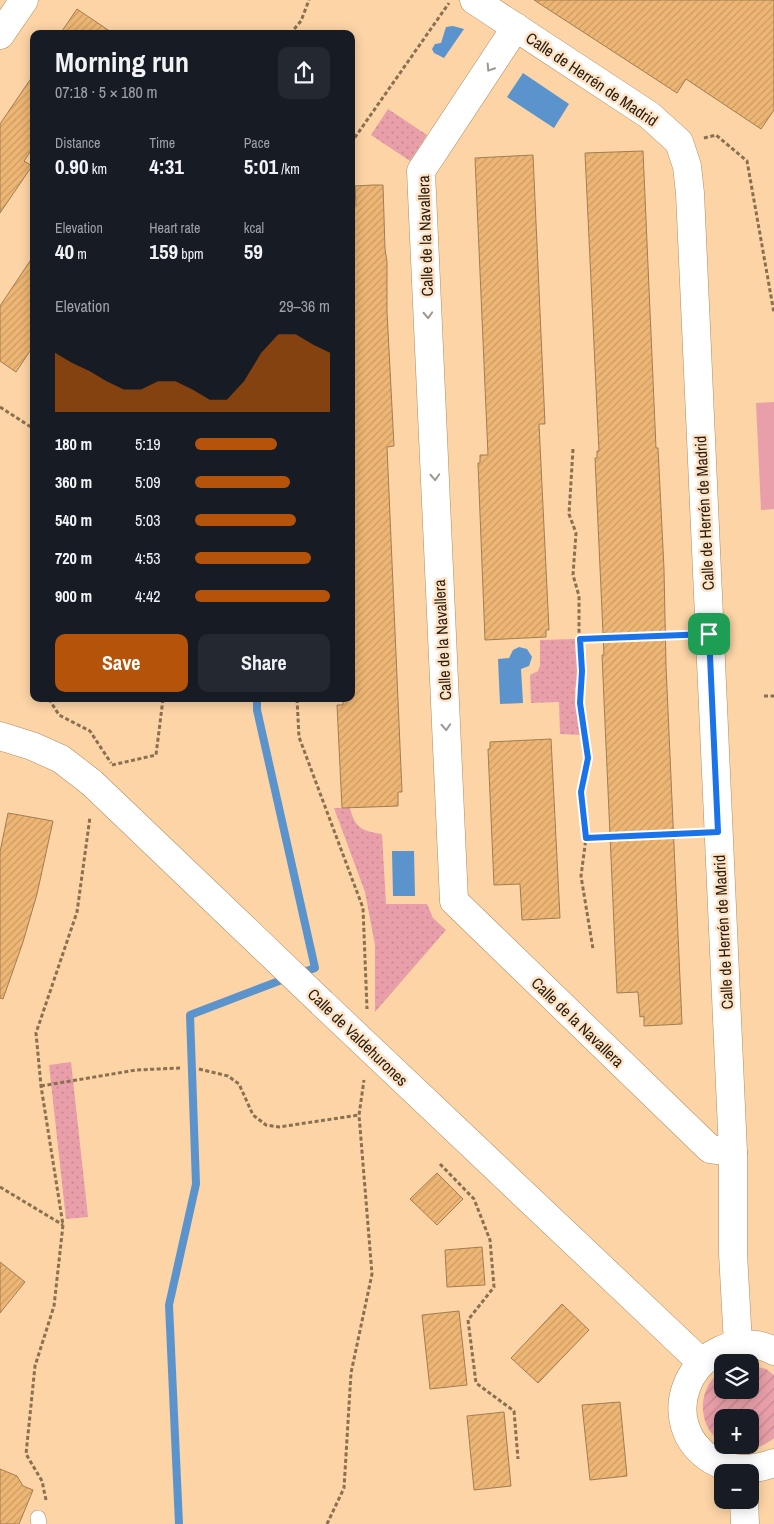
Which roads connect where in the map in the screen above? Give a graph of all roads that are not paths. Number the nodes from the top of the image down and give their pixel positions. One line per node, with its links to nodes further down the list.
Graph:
1 (24, 0): 4 (street)
2 (474, 0): 3 (street, Calle de Herrén de Madrid)
3 (516, 28): 6 (street, Calle de Herrén de Madrid); 6 (street, Calle de la Navallera, one-way to 6)
4 (0, 36)
5 (0, 736): 9 (street, Calle de Valdehurones, bridge)
6 (733, 1152): 7 (street, Calle de Herrén de Madrid)
7 (738, 1344): 8 (street); 9 (street)
8 (774, 1351)
9 (701, 1362): 10 (street)
10 (719, 1464)
11 (774, 1464): 12 (street)
12 (759, 1469)
13 (744, 1509): 14 (street)
14 (745, 1524)

